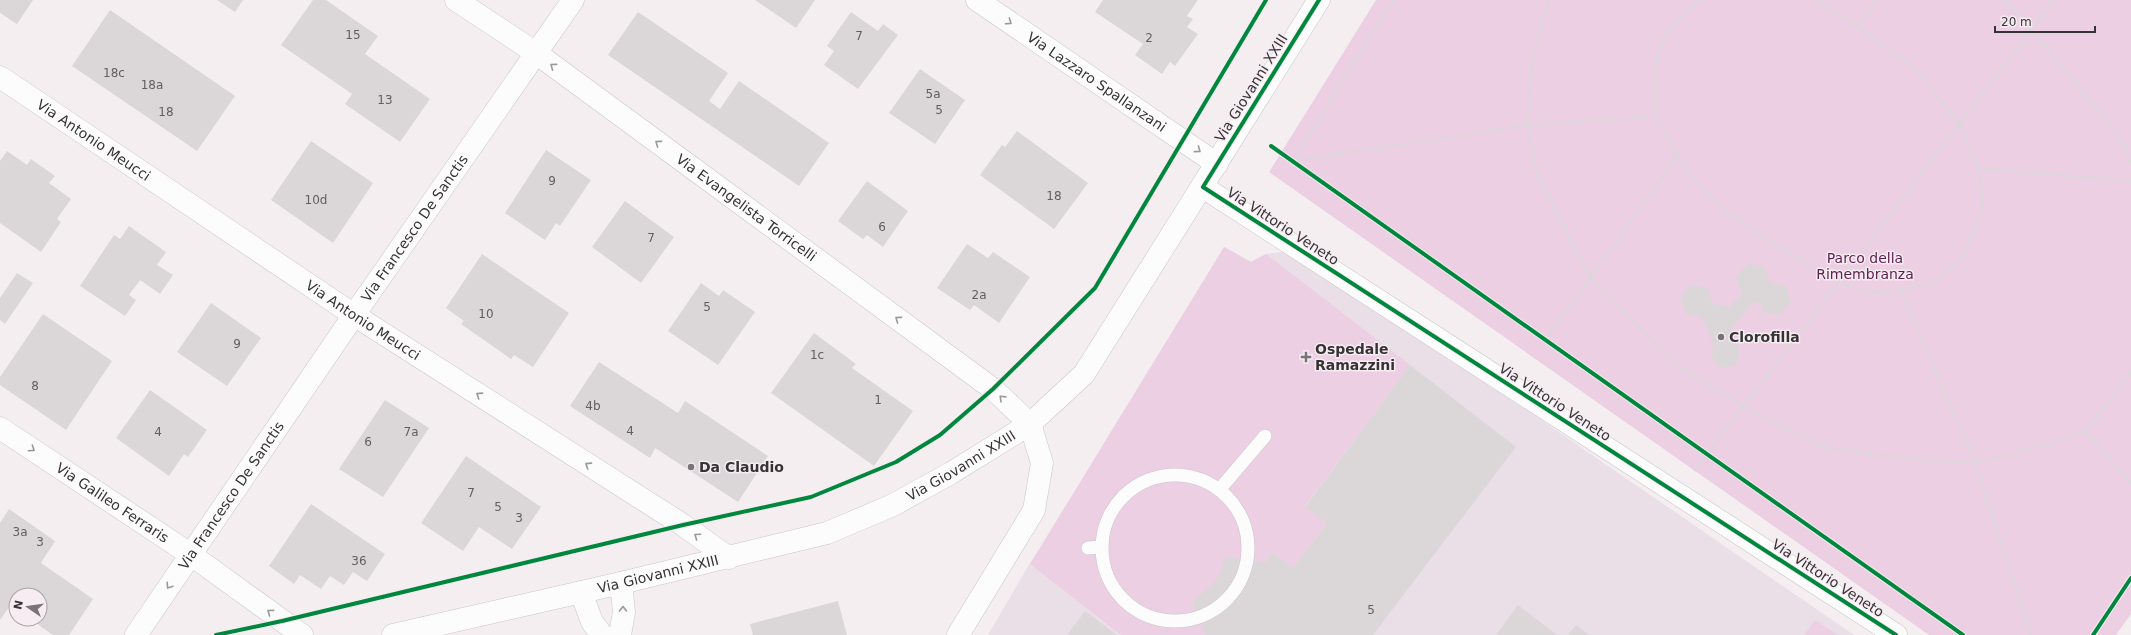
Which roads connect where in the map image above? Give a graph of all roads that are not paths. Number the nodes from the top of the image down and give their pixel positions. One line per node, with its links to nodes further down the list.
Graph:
1 (456, 0): 5 (street, Via Evangelista Torricelli)
2 (573, 0): 5 (street, Via Francesco De Sanctis)
3 (977, 0): 7 (street, Via Lazzaro Spallanzani, one-way to 7)
4 (1319, 0): 7 (street, Via Giovanni XXIII)
5 (536, 53): 9 (street, Via Francesco De Sanctis); 10 (street, Via Evangelista Torricelli, one-way to 5)
6 (0, 78): 9 (street, Via Antonio Meucci)
7 (1217, 164): 8 (street, Via Giovanni XXIII)
8 (1203, 187): 10 (street, Via Giovanni XXIII); 27 (street, Via Vittorio Veneto)
9 (354, 315): 16 (street, Via Francesco De Sanctis); 17 (street, Via Antonio Meucci, one-way to 9)
10 (1030, 424): 17 (street, Via Giovanni XXIII); 26 (street)
11 (0, 428): 16 (street, Via Galileo Ferraris, one-way to 16)
12 (1265, 436): 13 (lane)
13 (1219, 490): 14 (lane); 14 (lane)
14 (1102, 547): 15 (lane)
15 (1088, 548)
16 (190, 554): 21 (street, Via Francesco De Sanctis, one-way to 21); 22 (street, Via Galileo Ferraris, one-way to 16)
17 (729, 558): 18 (street, Via Giovanni XXIII)
18 (621, 583): 19 (street, Via Giovanni XXIII); 25 (street, one-way to 18)
19 (581, 592): 20 (street, Via Giovanni XXIII); 24 (street)
20 (427, 631): 23 (street, Via Giovanni XXIII)
21 (136, 635)
22 (302, 635)
23 (393, 635)
24 (602, 635)
25 (620, 635)
26 (958, 635)
27 (1896, 635)

